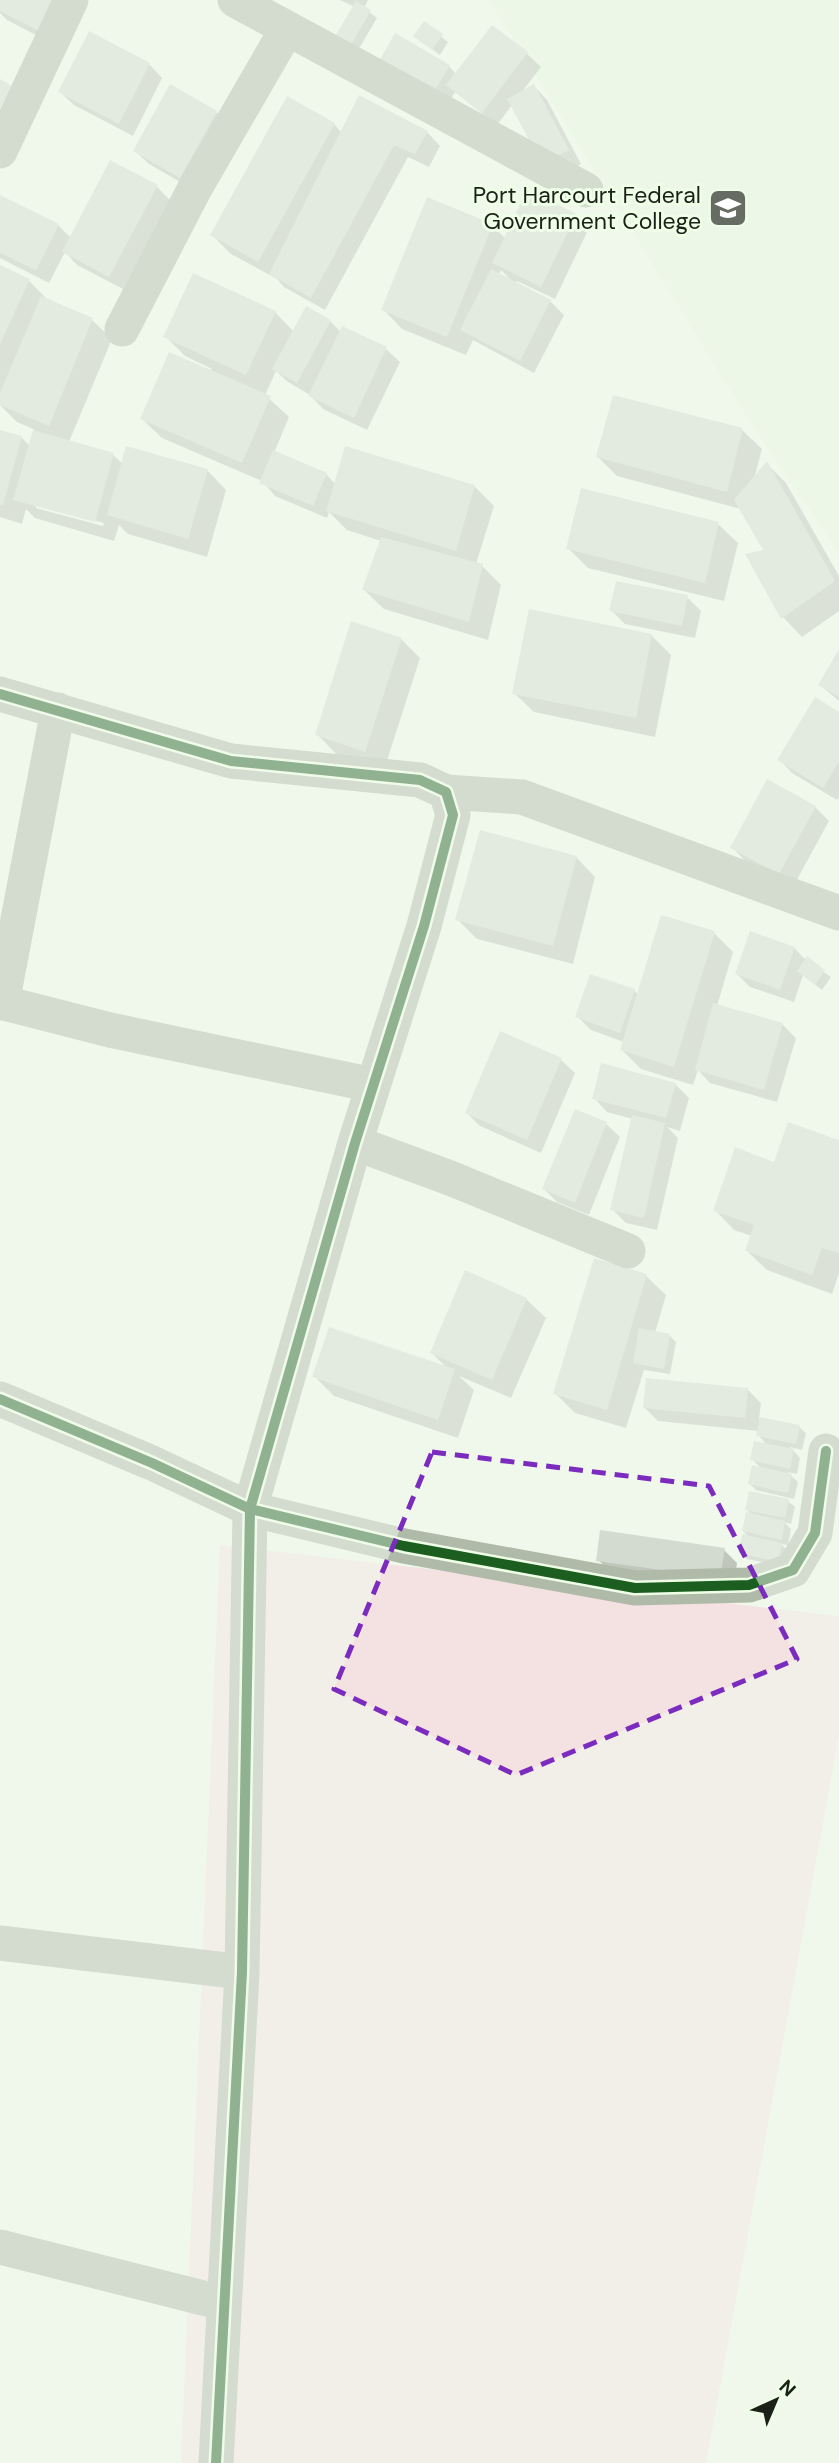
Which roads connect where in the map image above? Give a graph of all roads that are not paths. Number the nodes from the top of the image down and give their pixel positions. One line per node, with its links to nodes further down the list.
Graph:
1 (71, 0): 4 (street)
2 (235, 0): 3 (street)
3 (288, 29): 5 (street); 6 (street)
4 (0, 151)
5 (586, 190)
6 (122, 329)
7 (0, 694): 8 (street)
8 (58, 710): 9 (street); 11 (street)
9 (446, 792): 10 (street); 12 (street)
10 (839, 913)
11 (1, 1002): 12 (street)
12 (373, 1085): 13 (street)
13 (355, 1143): 14 (street); 17 (street)
14 (628, 1251)
15 (0, 1399): 17 (street)
16 (826, 1451): 17 (street)
17 (250, 1509): 19 (street)
18 (0, 1943): 19 (street)
19 (242, 1972): 21 (street)
20 (0, 2247): 21 (street)
21 (223, 2303): 22 (street)
22 (216, 2463)

